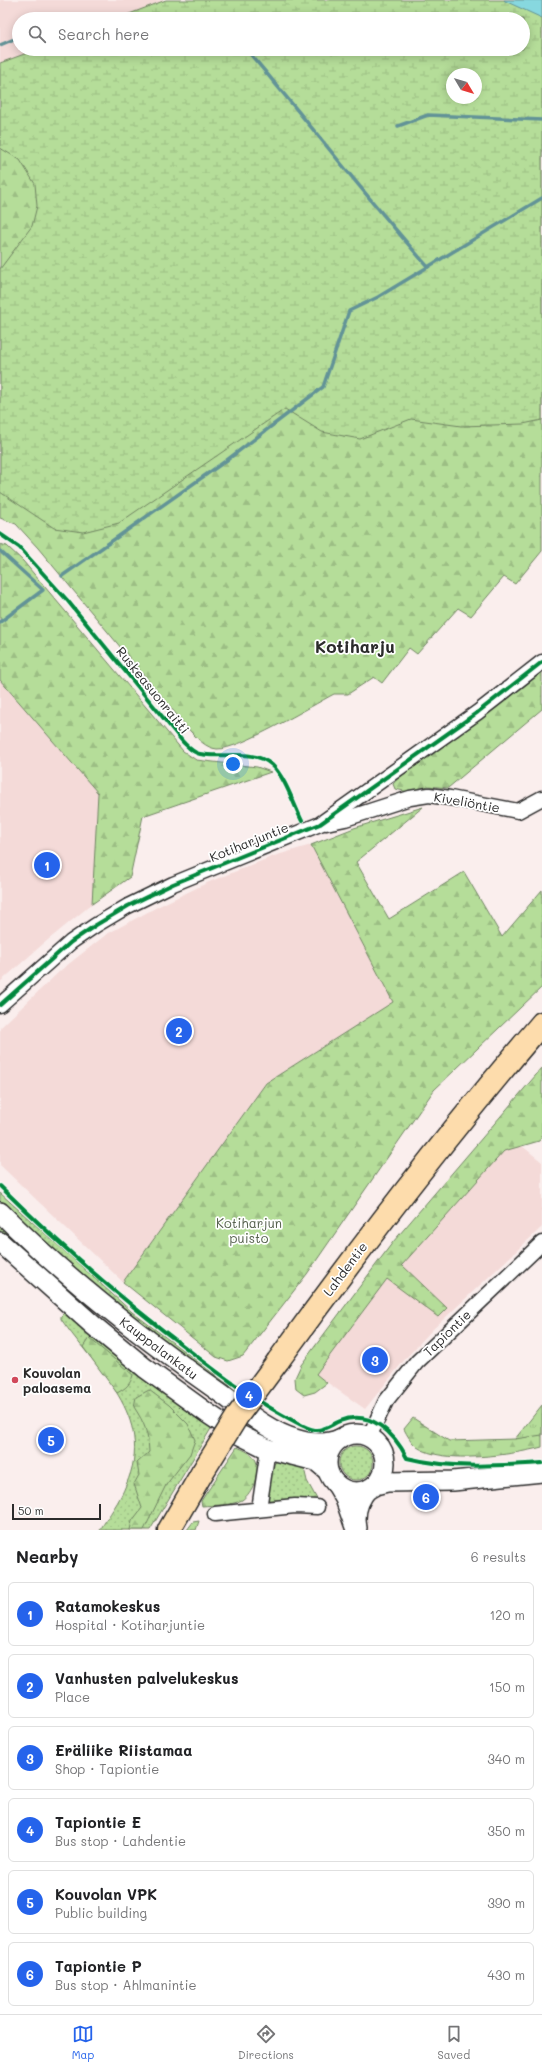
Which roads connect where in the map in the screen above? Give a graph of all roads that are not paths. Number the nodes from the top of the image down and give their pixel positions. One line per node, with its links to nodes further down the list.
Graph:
1 (542, 662): 3 (street, Kotiharjuntie)
2 (542, 798): 3 (street, Kiveliöntie)
3 (320, 824): 4 (street, Kotiharjuntie)
4 (0, 1005)
5 (542, 1023): 20 (highway, Lahdentie, bridge)
6 (0, 1212): 10 (main road, Kauppalankatu)
7 (0, 1242): 11 (main road, Kauppalankatu)
8 (542, 1242): 9 (street, Tapiontie)
9 (369, 1437): 10 (main road); 12 (main road)
10 (340, 1439): 14 (main road)
11 (268, 1449): 14 (main road, Kauppalankatu); 18 (street)
12 (384, 1457): 15 (main road); 16 (main road)
13 (542, 1472): 15 (main road)
14 (331, 1476): 16 (main road); 21 (street)
15 (497, 1477): 16 (main road)
16 (372, 1487): 21 (street)
17 (317, 1508): 18 (street)
18 (259, 1509): 19 (street)
19 (215, 1514)
20 (169, 1530)
21 (357, 1530)

